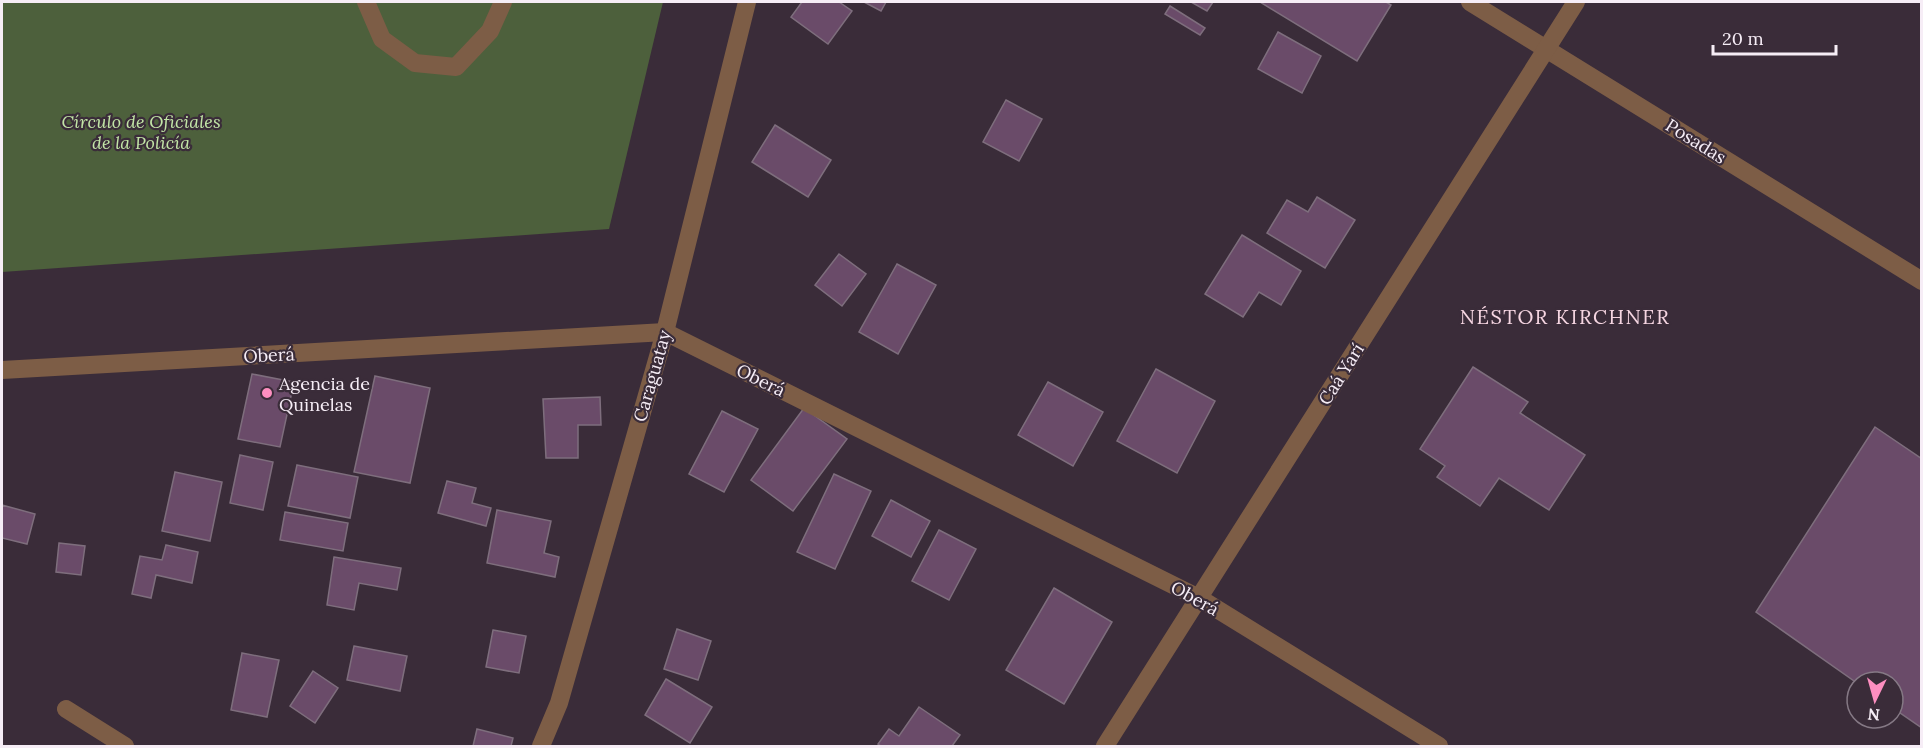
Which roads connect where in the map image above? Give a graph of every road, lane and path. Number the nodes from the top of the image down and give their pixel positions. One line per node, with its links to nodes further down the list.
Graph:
1 (366, 2): 2 (street)
2 (503, 2)
3 (747, 2): 8 (street, Caraguatay)
4 (1470, 2): 6 (street, Posadas)
5 (1576, 2): 6 (street, Caá Yarí)
6 (1547, 49): 7 (street, Posadas); 10 (street, Caá Yarí)
7 (1922, 281)
8 (664, 332): 9 (street, Oberá); 10 (street, Oberá); 13 (street, Caraguatay)
9 (2, 370)
10 (1199, 598): 14 (street, Caá Yarí); 15 (street, Oberá)
11 (66, 710): 12 (street)
12 (125, 747)
13 (541, 747)
14 (1105, 747)
15 (1439, 747)

